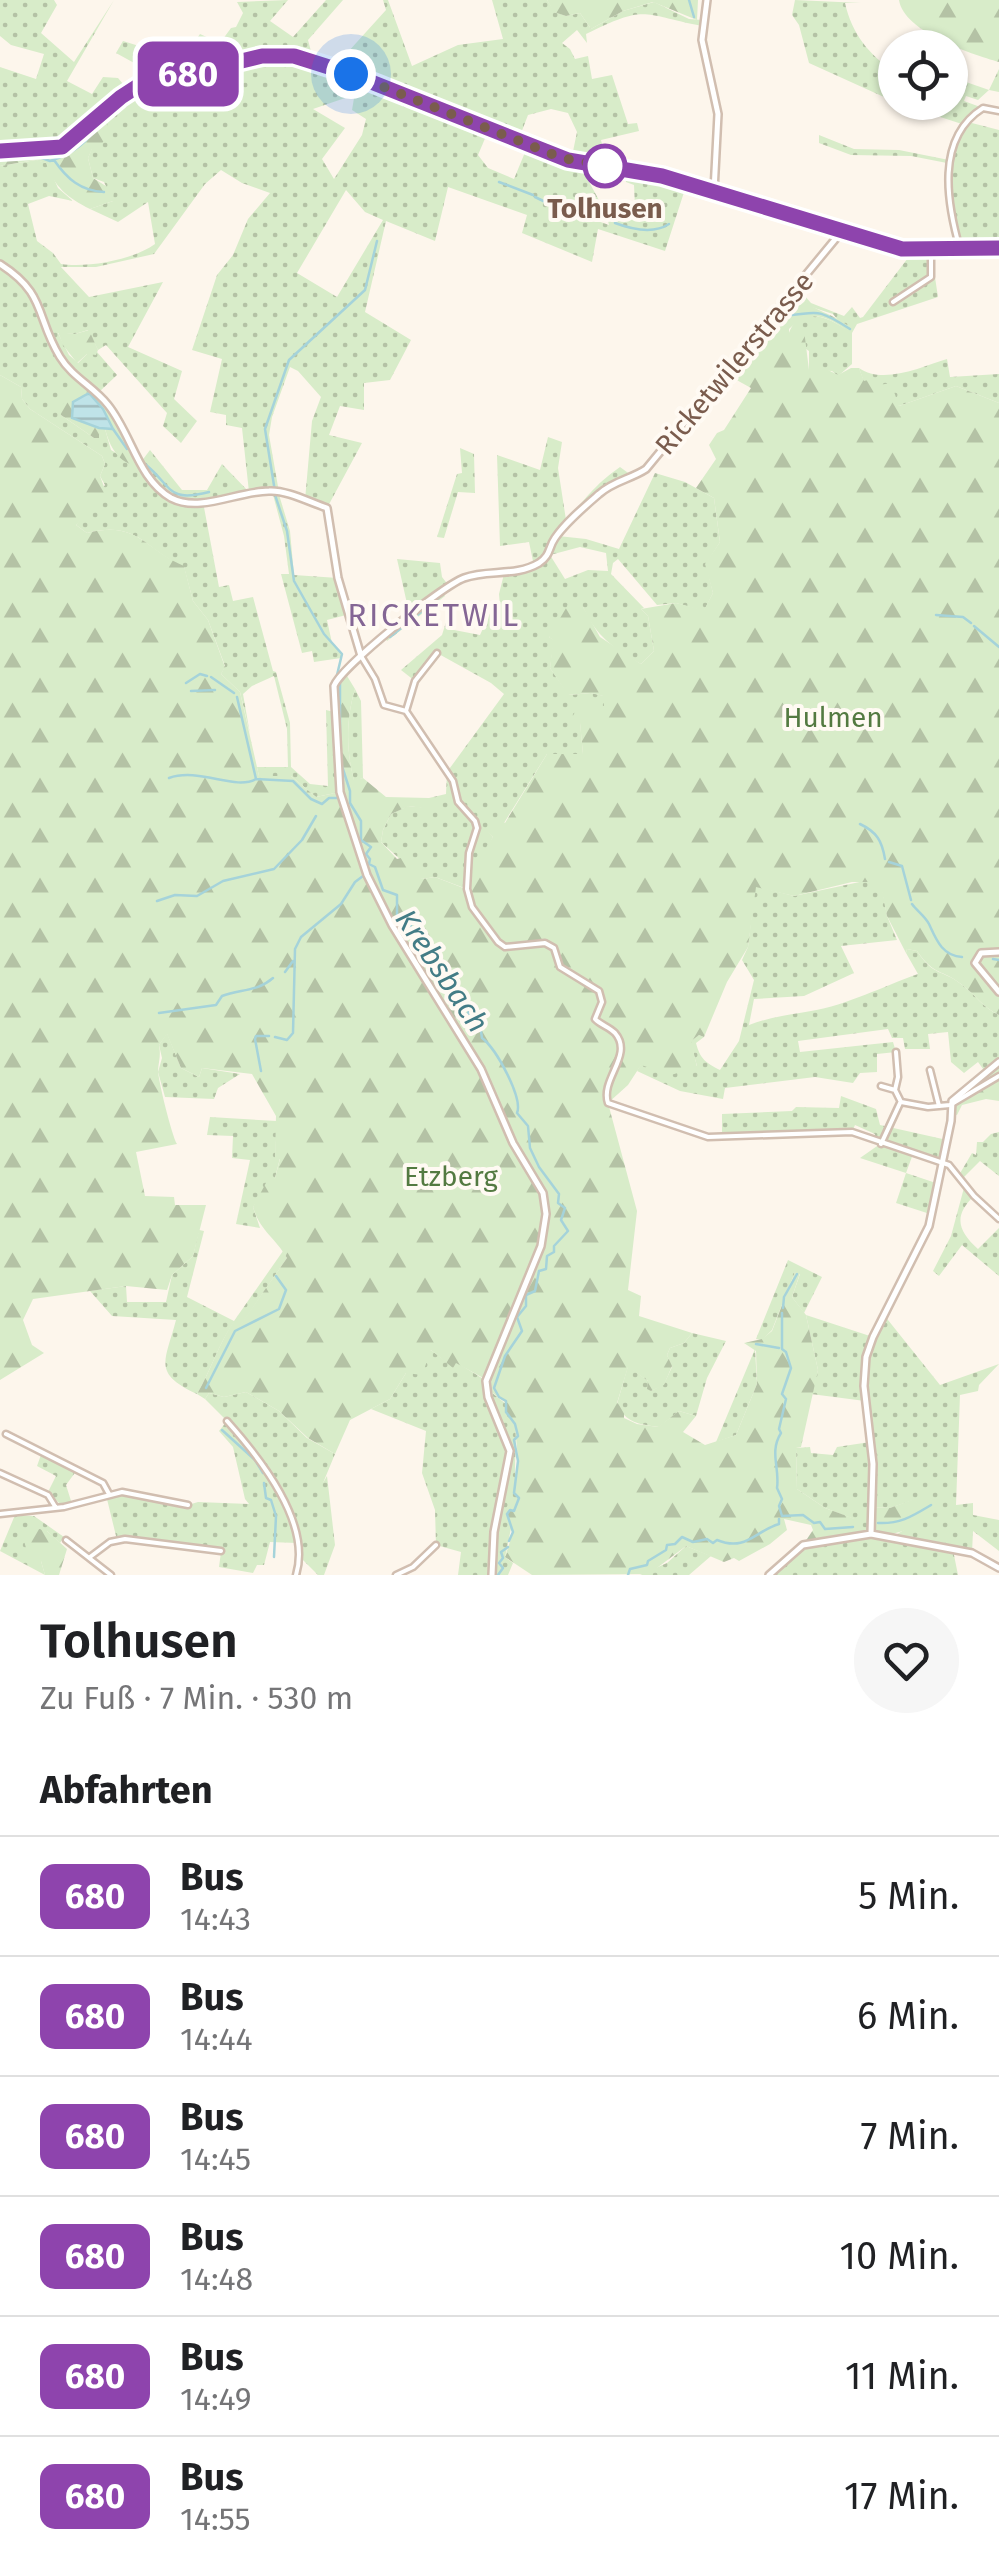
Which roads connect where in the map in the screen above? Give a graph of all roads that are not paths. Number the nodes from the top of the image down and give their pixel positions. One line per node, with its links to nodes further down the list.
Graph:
1 (708, 0): 4 (street)
2 (999, 110): 7 (street)
3 (0, 151): 4 (street)
4 (714, 191): 5 (street)
5 (842, 231): 8 (street); 12 (street, Ricketwilerstrasse)
6 (999, 248): 7 (street)
7 (960, 249): 8 (street)
8 (931, 251): 10 (street)
9 (0, 264): 12 (street)
10 (894, 302)
11 (437, 653): 13 (street)
12 (361, 656): 13 (street); 44 (street, Ricketwilerstrasse)
13 (406, 711): 25 (street)
14 (999, 952): 15 (street)
15 (999, 992)
16 (896, 1052): 21 (street)
17 (999, 1062): 23 (street)
18 (930, 1070): 24 (street)
19 (999, 1076): 23 (street)
20 (881, 1086): 21 (street)
21 (895, 1090): 22 (street)
22 (901, 1102): 24 (street); 25 (street)
23 (950, 1105): 24 (street); 26 (street)
24 (939, 1106)
25 (880, 1144): 26 (street)
26 (943, 1162): 27 (street); 35 (street)
27 (999, 1219)
28 (228, 1421): 42 (street)
29 (6, 1434): 31 (street)
30 (0, 1473): 33 (street)
31 (109, 1494): 32 (street); 33 (street)
32 (188, 1505)
33 (56, 1508): 34 (street)
34 (0, 1514)
35 (871, 1534): 40 (street); 45 (street)
36 (66, 1540): 39 (street)
37 (436, 1545): 43 (street)
38 (220, 1551): 39 (street)
39 (90, 1557): 41 (street)
40 (999, 1568)
41 (111, 1575)
42 (296, 1575)
43 (396, 1575)
44 (492, 1575)
45 (768, 1575)

